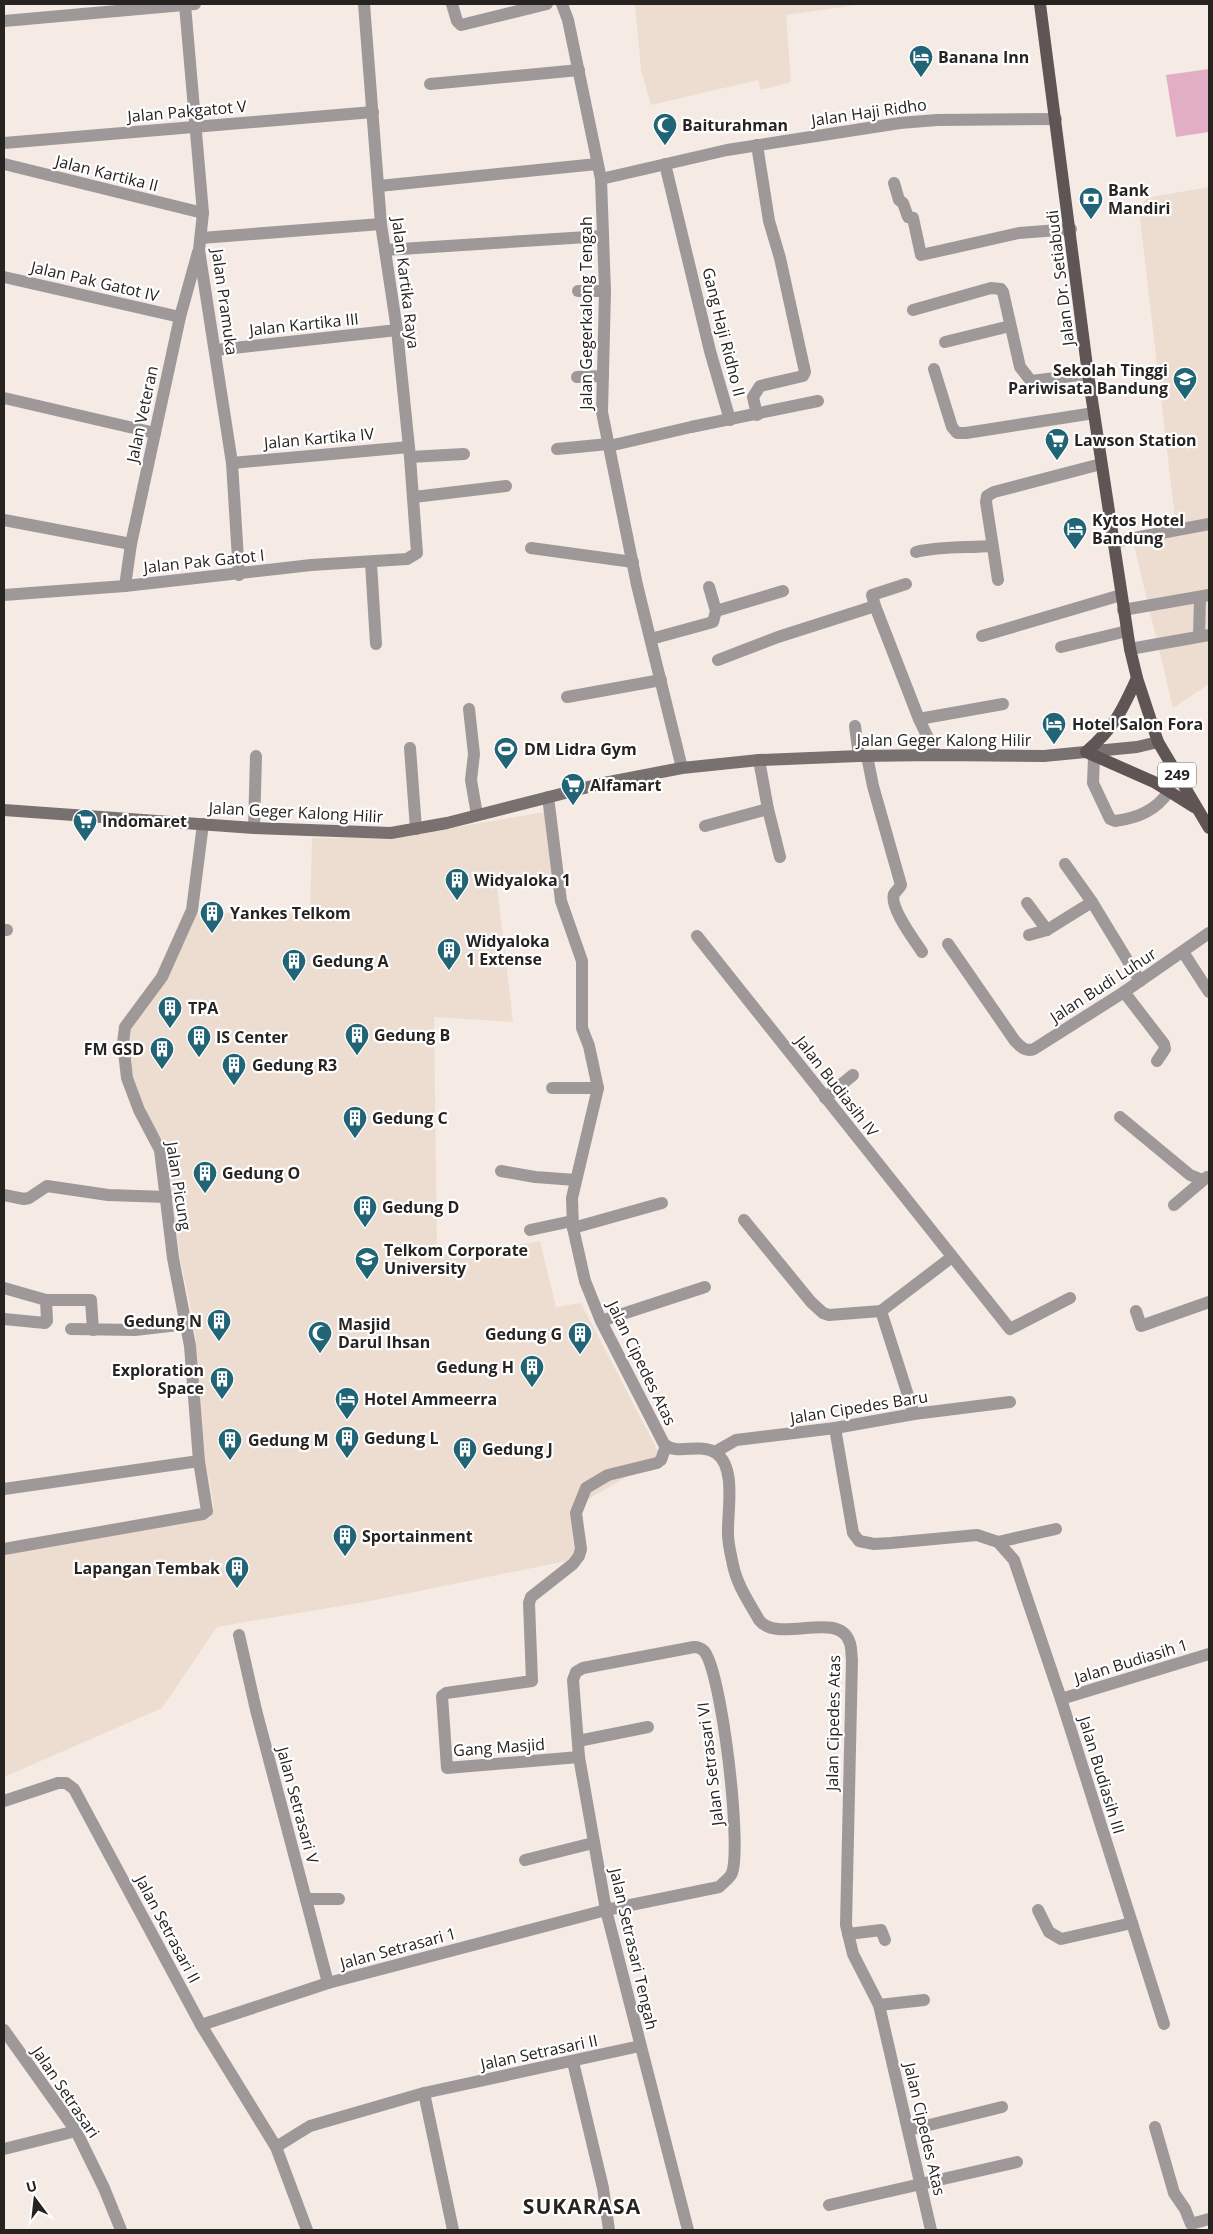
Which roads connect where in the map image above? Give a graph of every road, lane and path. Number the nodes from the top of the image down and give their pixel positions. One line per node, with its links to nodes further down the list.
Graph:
1 (190, 4): 7 (street); 12 (street, Jalan Pramuka)
2 (364, 4): 10 (street, Jalan Kartika Raya)
3 (452, 4): 4 (street)
4 (547, 4)
5 (562, 4): 8 (street, Jalan Gegerkalong Tengah)
6 (1040, 4): 11 (main road, Jalan Dr. Setiabudi / 249)
7 (4, 21)
8 (579, 70): 9 (street); 16 (street, Jalan Gegerkalong Tengah)
9 (430, 84)
10 (373, 112): 12 (street, Jalan Pakgatot V); 20 (street, Jalan Kartika Raya)
11 (1056, 119): 14 (street, Jalan Haji Ridho); 23 (main road, Jalan Dr. Setiabudi / 249)
12 (197, 127): 13 (street, Jalan Pakgatot V); 21 (street, Jalan Pramuka)
13 (4, 143)
14 (757, 145): 17 (street, Jalan Haji Ridho); 43 (street)
15 (4, 164): 21 (street, Jalan Kartika II)
16 (597, 164): 18 (street, Jalan Gegerkalong Tengah); 20 (street)
17 (665, 164): 18 (street, Jalan Haji Ridho); 44 (street, Gang Haji Ridho II)
18 (601, 179): 24 (street, Jalan Gegerkalong Tengah)
19 (894, 183): 23 (street)
20 (379, 186): 22 (street, Jalan Kartika Raya)
21 (203, 213): 25 (street, Jalan Pramuka)
22 (381, 224): 25 (street); 26 (street, Jalan Kartika Raya)
23 (1070, 229): 37 (main road, Jalan Dr. Setiabudi / 249)
24 (603, 236): 26 (street); 29 (street, Jalan Gegerkalong Tengah)
25 (200, 244): 31 (street, Jalan Veteran); 35 (street, Jalan Pramuka)
26 (385, 250): 33 (street, Jalan Kartika Raya)
27 (4, 277): 31 (street, Jalan Pak Gatot IV)
28 (578, 291): 29 (street)
29 (605, 291): 38 (street, Jalan Gegerkalong Tengah)
30 (913, 310): 32 (street)
31 (180, 317): 45 (street, Jalan Veteran)
32 (1010, 326): 34 (street); 37 (street)
33 (397, 330): 35 (street, Jalan Kartika III); 48 (street, Jalan Kartika Raya)
34 (945, 342)
35 (216, 350): 50 (street, Jalan Pramuka)
36 (934, 369): 42 (street)
37 (1088, 374): 42 (main road, Jalan Dr. Setiabudi / 249)
38 (603, 376): 39 (street); 46 (street, Jalan Gegerkalong Tengah)
39 (577, 377)
40 (4, 398): 45 (street)
41 (818, 402): 43 (street, Gang Haji Ridho II)
42 (1094, 413): 51 (main road, Jalan Dr. Setiabudi / 249)
43 (757, 415): 44 (street, Gang Haji Ridho II)
44 (730, 420): 46 (street)
45 (154, 433): 57 (street, Jalan Veteran)
46 (609, 445): 47 (street); 62 (street, Jalan Gegerkalong Tengah)
47 (557, 449)
48 (410, 452): 49 (street, Jalan Kartika IV); 50 (street, Jalan Kartika IV); 53 (street, Jalan Kartika Raya)
49 (464, 454)
50 (232, 463): 64 (street, Jalan Pramuka)
51 (1101, 464): 56 (main road, Jalan Dr. Setiabudi / 249); 58 (street)
52 (506, 486): 53 (street)
53 (414, 497): 61 (street, Jalan Kartika Raya)
54 (4, 520): 57 (street)
55 (1209, 524): 56 (street)
56 (1113, 542): 71 (main road, Jalan Dr. Setiabudi / 249)
57 (131, 544): 67 (street, Jalan Veteran)
58 (992, 546): 60 (street); 65 (street)
59 (530, 548): 62 (street)
60 (916, 552)
61 (407, 560): 63 (street, Jalan Pak Gatot I)
62 (633, 562): 79 (street, Jalan Gegerkalong Tengah)
63 (371, 563): 64 (street, Jalan Pak Gatot I); 80 (street)
64 (239, 575): 67 (street, Jalan Pak Gatot I)
65 (998, 580)
66 (906, 584): 73 (street)
67 (125, 586): 70 (street, Jalan Pak Gatot I)
68 (709, 587): 75 (street)
69 (783, 591): 75 (street)
70 (4, 595)
71 (1121, 595): 74 (main road, Jalan Dr. Setiabudi / 249); 77 (street)
72 (1205, 596): 74 (street); 78 (street)
73 (875, 606): 83 (street); 89 (street)
74 (1123, 610): 76 (main road, Jalan Dr. Setiabudi / 249)
75 (716, 611): 79 (street)
76 (1127, 631): 81 (street); 82 (main road, Jalan Dr. Setiabudi / 249)
77 (982, 636)
78 (1204, 636): 82 (street)
79 (651, 639): 85 (street, Jalan Gegerkalong Tengah)
80 (376, 644)
81 (1061, 647)
82 (1130, 649): 84 (main road, Jalan Dr. Setiabudi / 249)
83 (718, 660)
84 (1137, 678): 91 (main road, Jalan Dr. Setiabudi / 249); 94 (main road)
85 (661, 680): 86 (street); 98 (street, Jalan Gegerkalong Tengah)
86 (567, 697)
87 (1003, 704): 89 (street)
88 (469, 709): 104 (street)
89 (919, 719): 93 (street)
90 (856, 726): 96 (street)
91 (1158, 742): 94 (main road, Jalan Geger Kalong Hilir); 102 (main road, Jalan Dr. Setiabudi / 249)
92 (410, 748): 109 (street)
93 (936, 754): 94 (main road, Jalan Geger Kalong Hilir); 96 (main road, Jalan Geger Kalong Hilir)
94 (1090, 754): 99 (main road); 99 (street)
95 (256, 756): 107 (street)
96 (863, 756): 97 (main road, Jalan Geger Kalong Hilir); 119 (street)
97 (759, 760): 98 (main road, Jalan Geger Kalong Hilir); 101 (street)
98 (682, 768): 100 (main road, Jalan Geger Kalong Hilir)
99 (1169, 791): 102 (main road)
100 (548, 797): 104 (main road, Jalan Geger Kalong Hilir); 127 (street, Jalan Cipedes Atas)
101 (768, 809): 106 (street); 110 (street)
102 (1196, 809): 108 (main road, Jalan Dr. Setiabudi / 249)
103 (4, 810): 105 (main road, Jalan Geger Kalong Hilir)
104 (477, 815): 109 (main road, Jalan Geger Kalong Hilir)
105 (203, 824): 107 (main road, Jalan Geger Kalong Hilir); 134 (street, Jalan Picung)
106 (705, 826)
107 (254, 828): 109 (main road, Jalan Geger Kalong Hilir)
108 (1209, 828)
109 (416, 829)
110 (780, 857)
111 (1066, 864): 112 (street)
112 (1092, 902): 114 (street); 121 (street)
113 (1027, 903): 114 (street)
114 (1046, 930): 116 (street)
115 (1209, 933): 120 (street, Jalan Budi Luhur)
116 (1029, 935)
117 (697, 936): 128 (street, Jalan Budiasih IV)
118 (948, 944): 122 (street, Jalan Budi Luhur)
119 (922, 952)
120 (1183, 952): 121 (street, Jalan Budi Luhur); 123 (street)
121 (1140, 980): 122 (street, Jalan Budi Luhur)
122 (1124, 992): 124 (street)
123 (1209, 992)
124 (1157, 1061)
125 (853, 1075): 128 (street)
126 (552, 1088): 127 (street)
127 (598, 1088): 132 (street, Jalan Cipedes Atas)
128 (825, 1098): 140 (street, Jalan Budiasih IV)
129 (1120, 1116): 131 (street)
130 (501, 1171): 132 (street)
131 (1206, 1178): 136 (street)
132 (576, 1180): 138 (street, Jalan Cipedes Atas)
133 (4, 1195): 134 (street)
134 (166, 1197): 150 (street, Jalan Picung)
135 (662, 1204): 138 (street)
136 (1174, 1205)
137 (744, 1220): 146 (street)
138 (572, 1224): 139 (street); 149 (street, Jalan Cipedes Atas)
139 (530, 1230)
140 (952, 1257): 143 (street, Jalan Budiasih IV); 146 (street)
141 (705, 1287): 149 (street)
142 (4, 1288): 144 (street)
143 (1070, 1298)
144 (46, 1300): 148 (street); 152 (street)
145 (1209, 1302): 147 (street)
146 (880, 1311): 154 (street)
147 (1136, 1311)
148 (4, 1319)
149 (601, 1320): 156 (street, Jalan Cipedes Atas)
150 (187, 1324): 152 (street); 158 (street, Jalan Picung)
151 (71, 1329): 152 (street)
152 (93, 1330)
153 (1010, 1402): 154 (street, Jalan Cipedes Baru)
154 (914, 1414): 155 (street, Jalan Cipedes Baru)
155 (836, 1428): 157 (street, Jalan Cipedes Baru); 161 (street)
156 (666, 1446): 157 (street, Jalan Cipedes Atas); 169 (street, Gang Masjid)
157 (715, 1452): 178 (street, Jalan Cipedes Atas)
158 (199, 1461): 159 (street); 162 (street, Jalan Picung)
159 (4, 1489)
160 (1056, 1529): 161 (street)
161 (998, 1542): 166 (street, Jalan Budiasih III)
162 (4, 1549)
163 (238, 1635): 173 (street, Jalan Setrasari V)
164 (1209, 1654): 166 (street, Jalan Budiasih 1)
165 (576, 1672): 168 (street, Jalan Setrasari Tengah); 175 (street, Jalan Setrasari VI)
166 (1061, 1699): 177 (street, Jalan Budiasih III)
167 (648, 1727): 168 (street)
168 (578, 1741): 169 (street, Jalan Setrasari Tengah)
169 (579, 1757): 171 (street, Jalan Setrasari Tengah)
170 (4, 1801): 184 (street, Jalan Setrasari II)
171 (593, 1843): 172 (street); 175 (street, Jalan Setrasari Tengah)
172 (525, 1860)
173 (306, 1899): 174 (street); 180 (street, Jalan Setrasari V)
174 (340, 1899)
175 (606, 1910): 180 (street, Jalan Setrasari 1); 186 (street, Jalan Setrasari Tengah)
176 (1038, 1910): 177 (street)
177 (1132, 1922): 183 (street, Jalan Budiasih III)
178 (848, 1934): 179 (street); 182 (street, Jalan Cipedes Atas)
179 (885, 1940)
180 (328, 1983): 184 (street, Jalan Setrasari 1)
181 (924, 2000): 182 (street)
182 (879, 2005): 191 (street, Jalan Cipedes Atas)
183 (1164, 2024)
184 (201, 2025): 193 (street, Jalan Setrasari II)
185 (5, 2033): 192 (street, Jalan Setrasari)
186 (640, 2046): 187 (street, Jalan Setrasari II); 203 (street, Jalan Setrasari Tengah)
187 (573, 2062): 188 (street, Jalan Setrasari II); 202 (street)
188 (424, 2093): 193 (street, Jalan Setrasari II); 201 (street)
189 (1002, 2107): 191 (street)
190 (1155, 2127): 198 (street)
191 (908, 2130): 196 (street, Jalan Cipedes Atas)
192 (76, 2131): 194 (street); 199 (street, Jalan Setrasari)
193 (276, 2146): 200 (street, Jalan Setrasari II)
194 (4, 2149)
195 (1017, 2162): 196 (street)
196 (922, 2185): 197 (street); 204 (street, Jalan Cipedes Atas)
197 (829, 2205)
198 (1209, 2219)
199 (121, 2230)
200 (307, 2230)
201 (453, 2230)
202 (609, 2230)
203 (688, 2230)
204 (931, 2230)

